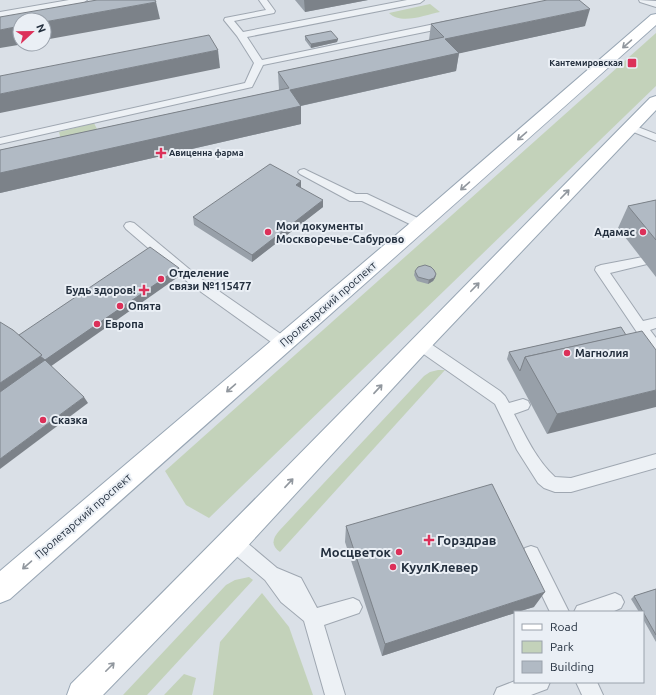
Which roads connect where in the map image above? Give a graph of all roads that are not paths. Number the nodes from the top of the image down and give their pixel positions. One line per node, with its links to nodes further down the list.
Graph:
1 (83, 0): 6 (lane)
2 (263, 0): 9 (lane)
3 (420, 0): 9 (lane)
4 (643, 0): 5 (lane)
5 (656, 4)
6 (0, 14)
7 (656, 18): 16 (main road, Пролетарский проспект, one-way to 16)
8 (458, 23): 10 (lane)
9 (241, 35): 10 (lane)
10 (259, 62): 14 (lane)
11 (656, 102): 12 (main road)
12 (630, 127): 13 (lane); 22 (main road, one-way to 12)
13 (656, 138)
14 (0, 141)
15 (304, 172): 16 (lane)
16 (420, 224): 21 (main road, Пролетарский проспект)
17 (130, 226): 21 (lane)
18 (643, 261): 20 (lane)
19 (656, 323): 20 (lane)
20 (640, 327): 23 (lane)
21 (283, 343): 29 (main road, Пролетарский проспект, one-way to 29)
22 (420, 344): 25 (lane); 27 (main road, one-way to 22)
23 (656, 349)
24 (523, 405): 25 (lane)
25 (505, 410): 26 (lane)
26 (656, 461)
27 (233, 542): 34 (lane); 37 (main road, one-way to 27)
28 (531, 554): 32 (lane)
29 (0, 589)
30 (615, 602): 33 (lane)
31 (353, 607): 34 (lane)
32 (560, 611)
33 (586, 611)
34 (313, 619): 38 (lane)
35 (537, 683): 39 (lane)
36 (587, 683): 40 (lane)
37 (82, 695)
38 (336, 695)
39 (504, 695)
40 (593, 695)

